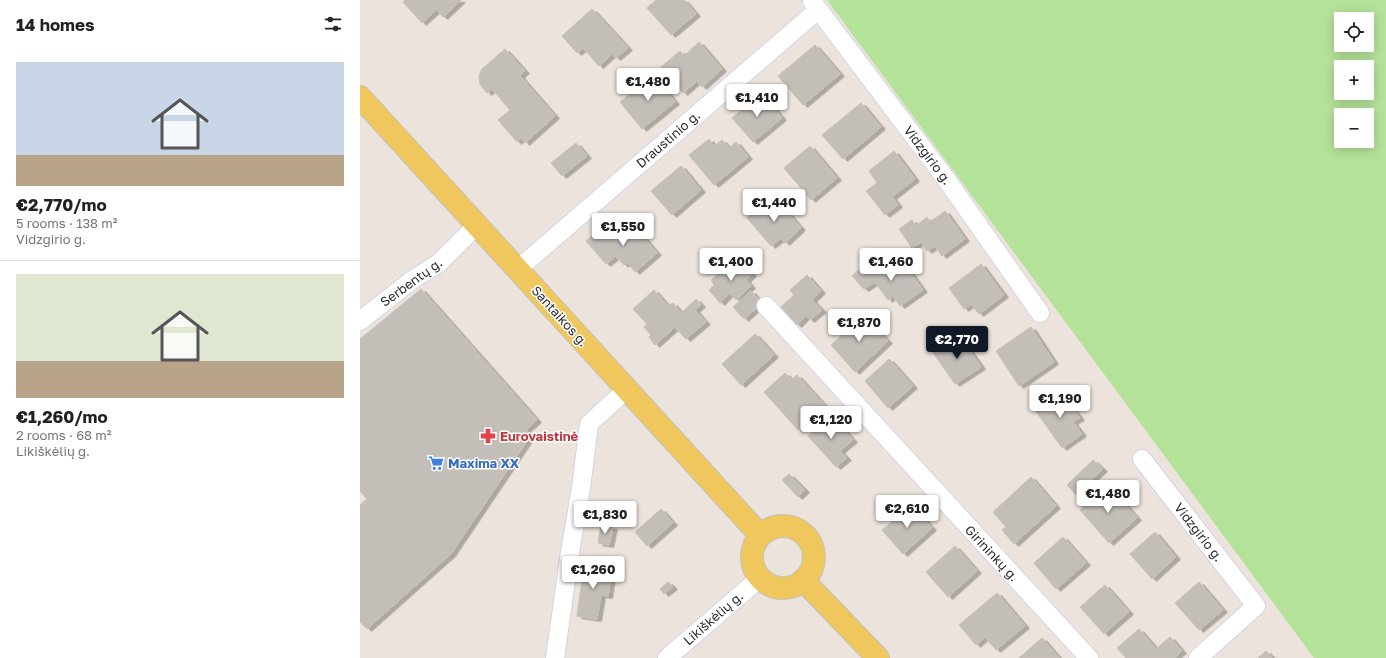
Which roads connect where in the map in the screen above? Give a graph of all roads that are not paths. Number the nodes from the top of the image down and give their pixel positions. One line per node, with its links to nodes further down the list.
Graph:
1 (815, 5): 4 (street, Draustinio g.); 6 (street, Vidzgirio g.)
2 (360, 97): 3 (main road, Santaikos g.)
3 (477, 225): 4 (main road, Santaikos g.); 7 (street, Serbentų g.)
4 (518, 269): 8 (main road, Santaikos g.)
5 (766, 306): 16 (street, Girininkų g.)
6 (1040, 313)
7 (360, 321)
8 (627, 389): 10 (main road, Santaikos g.); 13 (street)
9 (1142, 459): 17 (street, Vidzgirio g.)
10 (760, 535): 11 (main road); 12 (main road)
11 (760, 578): 12 (main road); 14 (street, Likiškėlių g.)
12 (803, 580): 15 (main road)
13 (555, 658)
14 (667, 658)
15 (878, 658)
16 (1089, 658)
17 (1198, 658)

